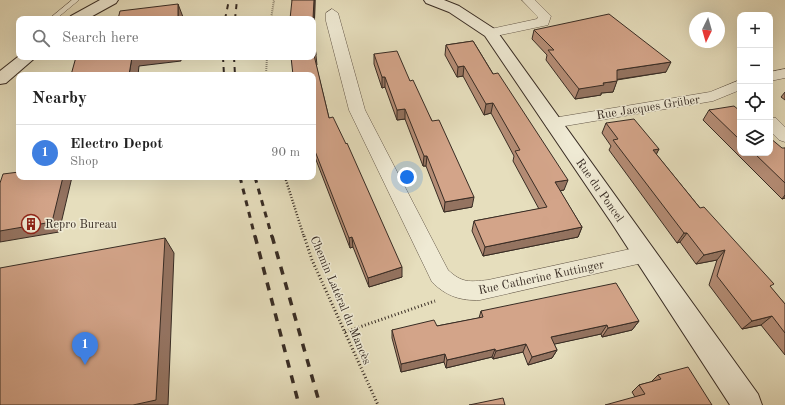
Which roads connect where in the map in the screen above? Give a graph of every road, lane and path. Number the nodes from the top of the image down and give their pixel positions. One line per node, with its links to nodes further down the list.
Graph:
1 (76, 0): 7 (lane)
2 (111, 0): 8 (street)
3 (274, 0): 9 (path)
4 (431, 0): 10 (street, Rue du Poncel)
5 (528, 0): 10 (street)
6 (332, 13): 23 (street)
7 (56, 16)
8 (82, 16)
9 (271, 16)
10 (491, 33): 18 (street, Rue du Poncel)
11 (24, 60): 16 (street)
12 (267, 60): 13 (path)
13 (266, 72)
14 (785, 73): 15 (street)
15 (773, 76)
16 (0, 79)
17 (737, 90): 18 (street, Rue Jacques Grüber)
18 (553, 123): 22 (street, Rue du Poncel)
19 (773, 125): 20 (street)
20 (785, 136)
21 (286, 180): 24 (path, Chemin Latéral du Mancès)
22 (644, 255): 23 (street, Rue Catherine Kuttinger); 26 (street, Rue du Poncel)
23 (451, 287): 24 (path)
24 (345, 332): 25 (path, Chemin Latéral du Mancès)
25 (378, 405)
26 (747, 405)

